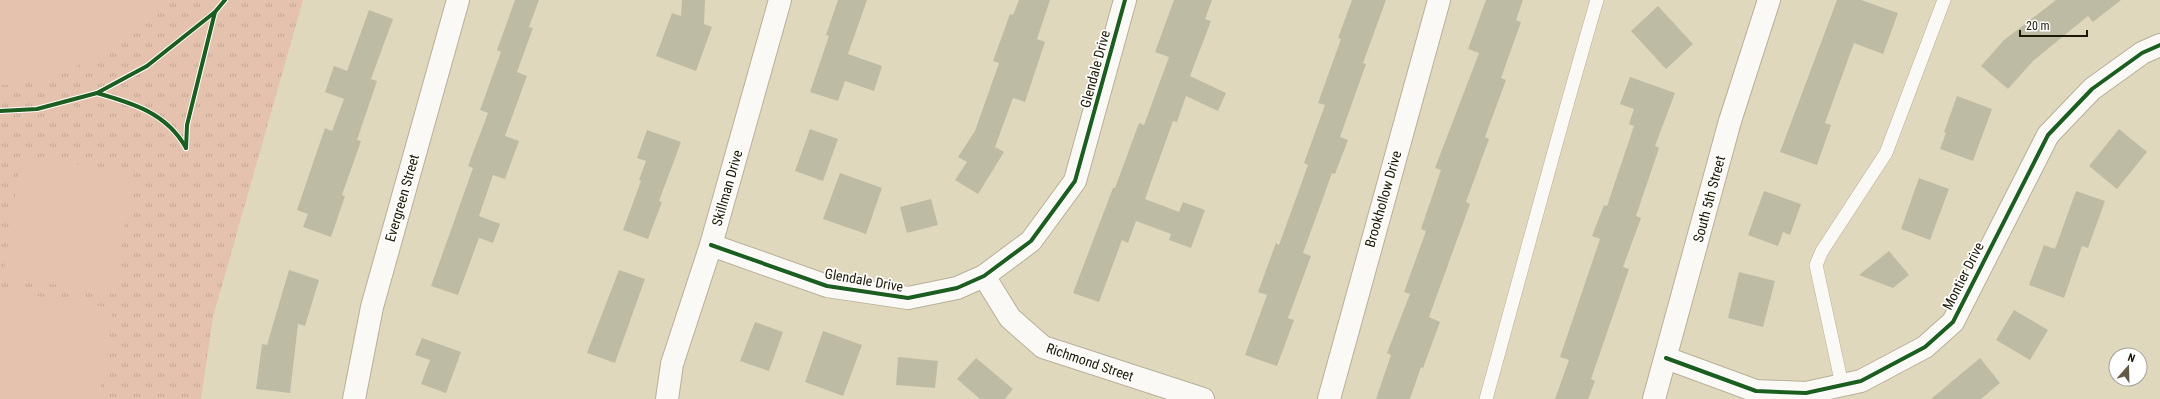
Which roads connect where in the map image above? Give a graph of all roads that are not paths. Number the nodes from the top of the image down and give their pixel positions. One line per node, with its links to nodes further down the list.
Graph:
1 (458, 0): 13 (street, Evergreen Street)
2 (780, 0): 9 (street, Skillman Drive)
3 (1125, 0): 10 (street, Glendale Drive)
4 (1439, 0): 16 (street, Brookhollow Drive)
5 (1597, 0): 17 (lane)
6 (1944, 0): 12 (lane)
7 (1767, 1): 11 (street, South 5th Street)
8 (2160, 45): 12 (street, Montier Drive)
9 (711, 245): 10 (street, Glendale Drive); 14 (street, Skillman Drive)
10 (984, 276): 15 (street, Richmond Street)
11 (1666, 358): 12 (street, Montier Drive); 18 (street, South 5th Street)
12 (1842, 385)
13 (354, 399)
14 (667, 399)
15 (1203, 399)
16 (1329, 399)
17 (1486, 399)
18 (1654, 399)

